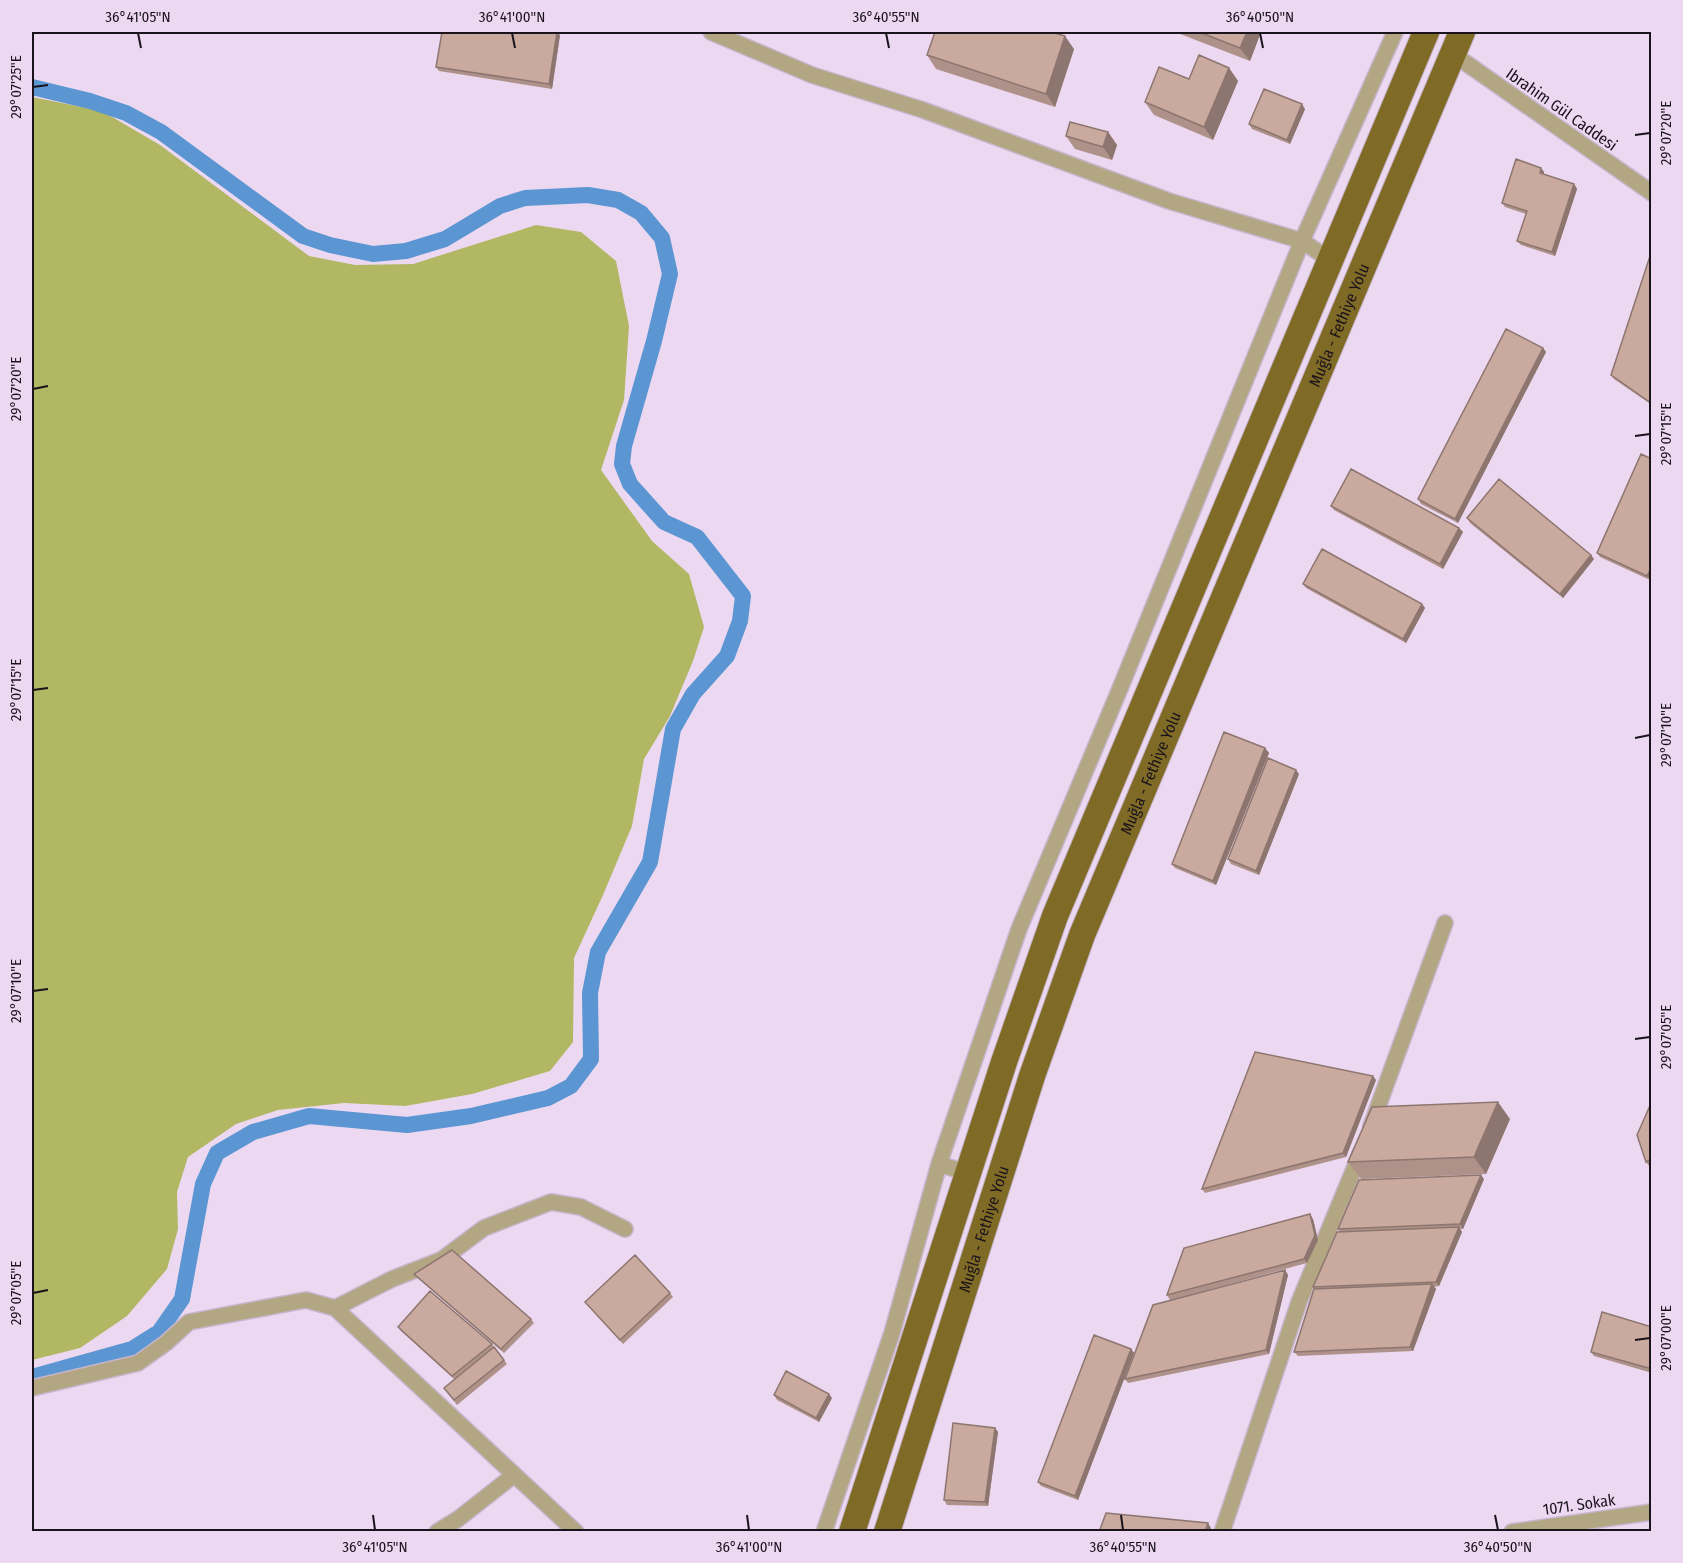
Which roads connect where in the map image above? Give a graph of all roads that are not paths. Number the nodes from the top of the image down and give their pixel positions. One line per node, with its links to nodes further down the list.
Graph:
1 (711, 32): 6 (street)
2 (1396, 32): 3 (street); 6 (street)
3 (1424, 37): 7 (highway, Muğla - Fethiye Yolu)
4 (1457, 43): 5 (street, Ibrahim Gül Caddesi); 21 (highway, Muğla - Fethiye Yolu)
5 (1652, 193)
6 (1302, 241): 7 (street); 9 (street)
7 (1330, 260): 10 (highway, Muğla - Fethiye Yolu)
8 (1445, 922): 22 (street)
9 (939, 1164): 10 (street); 17 (street)
10 (968, 1173): 15 (highway, Muğla - Fethiye Yolu)
11 (625, 1229): 12 (street)
12 (335, 1308): 13 (street); 14 (street)
13 (32, 1388)
14 (514, 1475): 18 (street); 19 (street)
15 (863, 1497): 17 (street); 20 (highway, Muğla - Fethiye Yolu)
16 (1652, 1512): 23 (street, 1071. Sokak)
17 (823, 1530)
18 (437, 1532)
19 (576, 1532)
20 (852, 1532)
21 (887, 1532)
22 (1222, 1532)
23 (1512, 1532)

